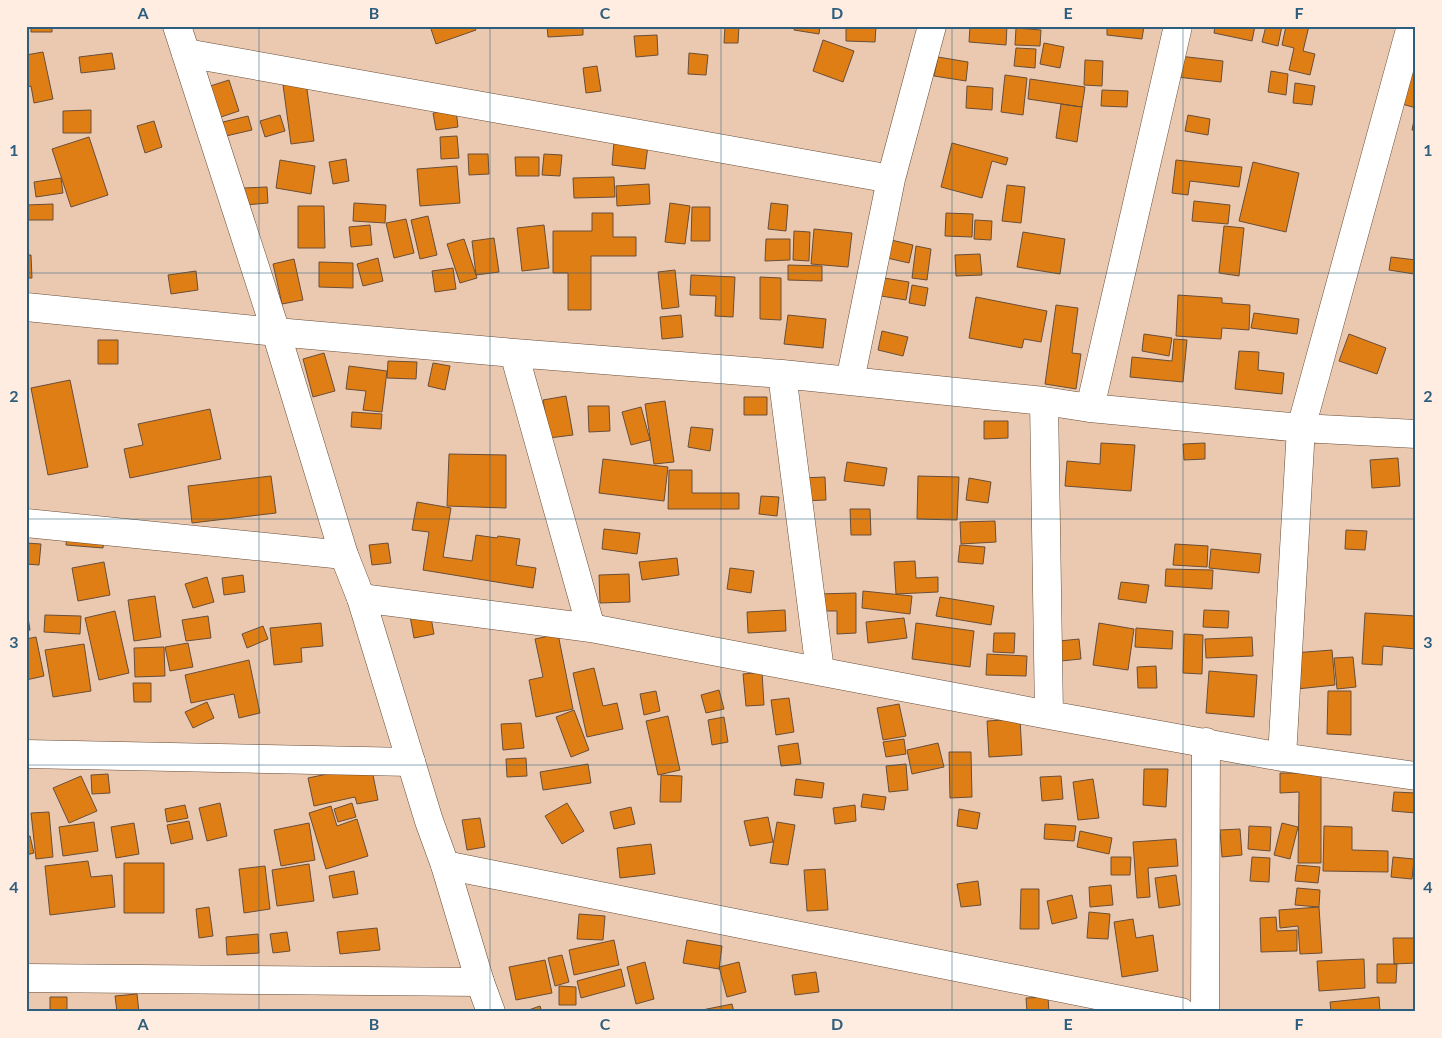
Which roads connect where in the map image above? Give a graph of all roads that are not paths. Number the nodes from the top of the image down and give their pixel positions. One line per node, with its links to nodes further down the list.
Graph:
1 (177, 26): 5 (street)
2 (932, 26): 6 (street)
3 (1178, 26): 13 (street)
4 (1411, 26): 14 (street)
5 (186, 53): 6 (street); 8 (street)
6 (891, 179): 11 (street)
7 (26, 307): 8 (street)
8 (276, 332): 9 (street); 17 (street)
9 (514, 354): 10 (street); 19 (street)
10 (782, 374): 11 (street); 20 (street)
11 (850, 381): 12 (street)
12 (1044, 400): 13 (street); 21 (street)
13 (1090, 408): 14 (street)
14 (1301, 428): 15 (street); 24 (street)
15 (1416, 434)
16 (26, 523): 17 (street)
17 (344, 555): 18 (street)
18 (361, 598): 19 (street); 25 (street)
19 (590, 628): 20 (street)
20 (820, 671): 21 (street)
21 (1049, 715): 22 (street)
22 (1206, 742): 24 (street); 32 (street)
23 (26, 754): 25 (street)
24 (1282, 756): 26 (street)
25 (411, 762): 27 (street)
26 (1416, 776)
27 (445, 865): 29 (street); 31 (street)
28 (26, 978): 29 (street)
29 (480, 982): 30 (street)
30 (491, 1012)
31 (1181, 1012)
32 (1205, 1012)

